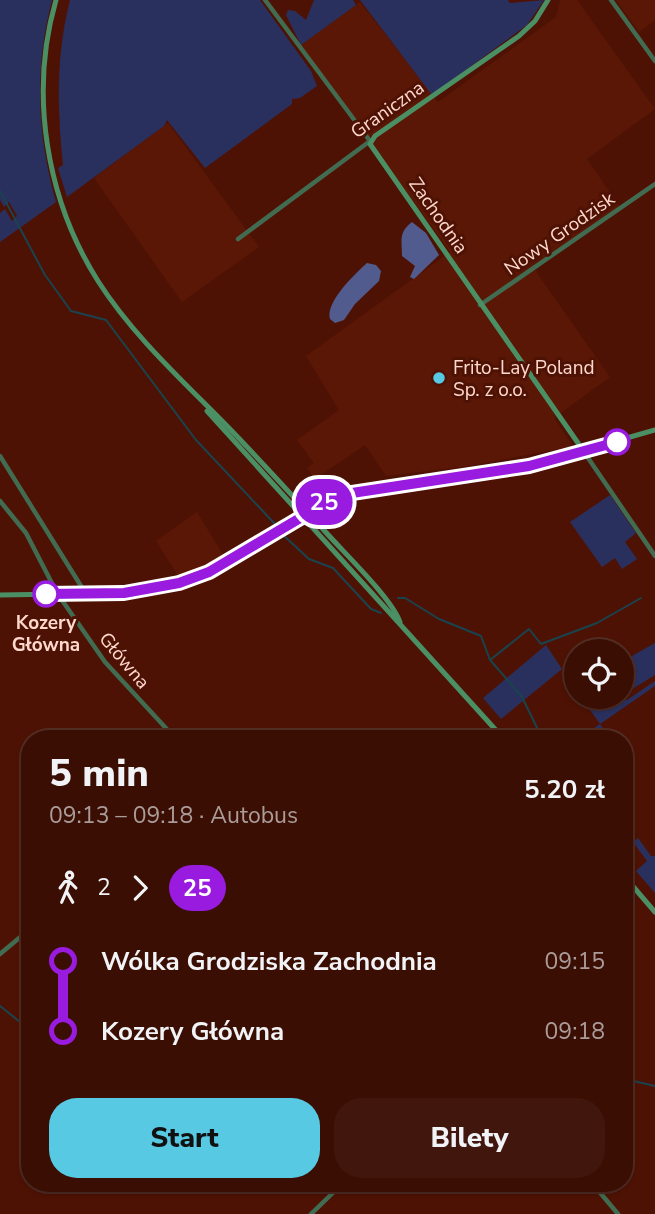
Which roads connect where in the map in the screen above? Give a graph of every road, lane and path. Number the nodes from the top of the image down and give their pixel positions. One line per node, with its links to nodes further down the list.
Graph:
1 (56, 0): 14 (street)
2 (265, 0): 6 (street, Zachodnia)
3 (548, 0): 6 (street, Graniczna)
4 (611, 0): 5 (street)
5 (655, 61)
6 (370, 141): 8 (street, Graniczna); 9 (street, Zachodnia)
7 (655, 184): 9 (street, Nowy Grodzisk)
8 (238, 239)
9 (480, 305): 11 (street, Zachodnia)
10 (655, 430): 11 (street)
11 (583, 452): 14 (street); 15 (street)
12 (0, 456): 17 (street)
13 (0, 501): 16 (street, Główna)
14 (304, 514): 17 (street); 20 (street)
15 (655, 556)
16 (58, 594): 17 (street); 18 (street); 19 (street, Główna)
17 (86, 594)
18 (0, 595)
19 (168, 730)
20 (496, 730)
21 (633, 886): 22 (street)
22 (655, 912)
23 (21, 936): 24 (street)
24 (0, 954)
25 (334, 1192): 27 (street)
26 (600, 1192): 28 (street)
27 (311, 1214)
28 (618, 1214)

